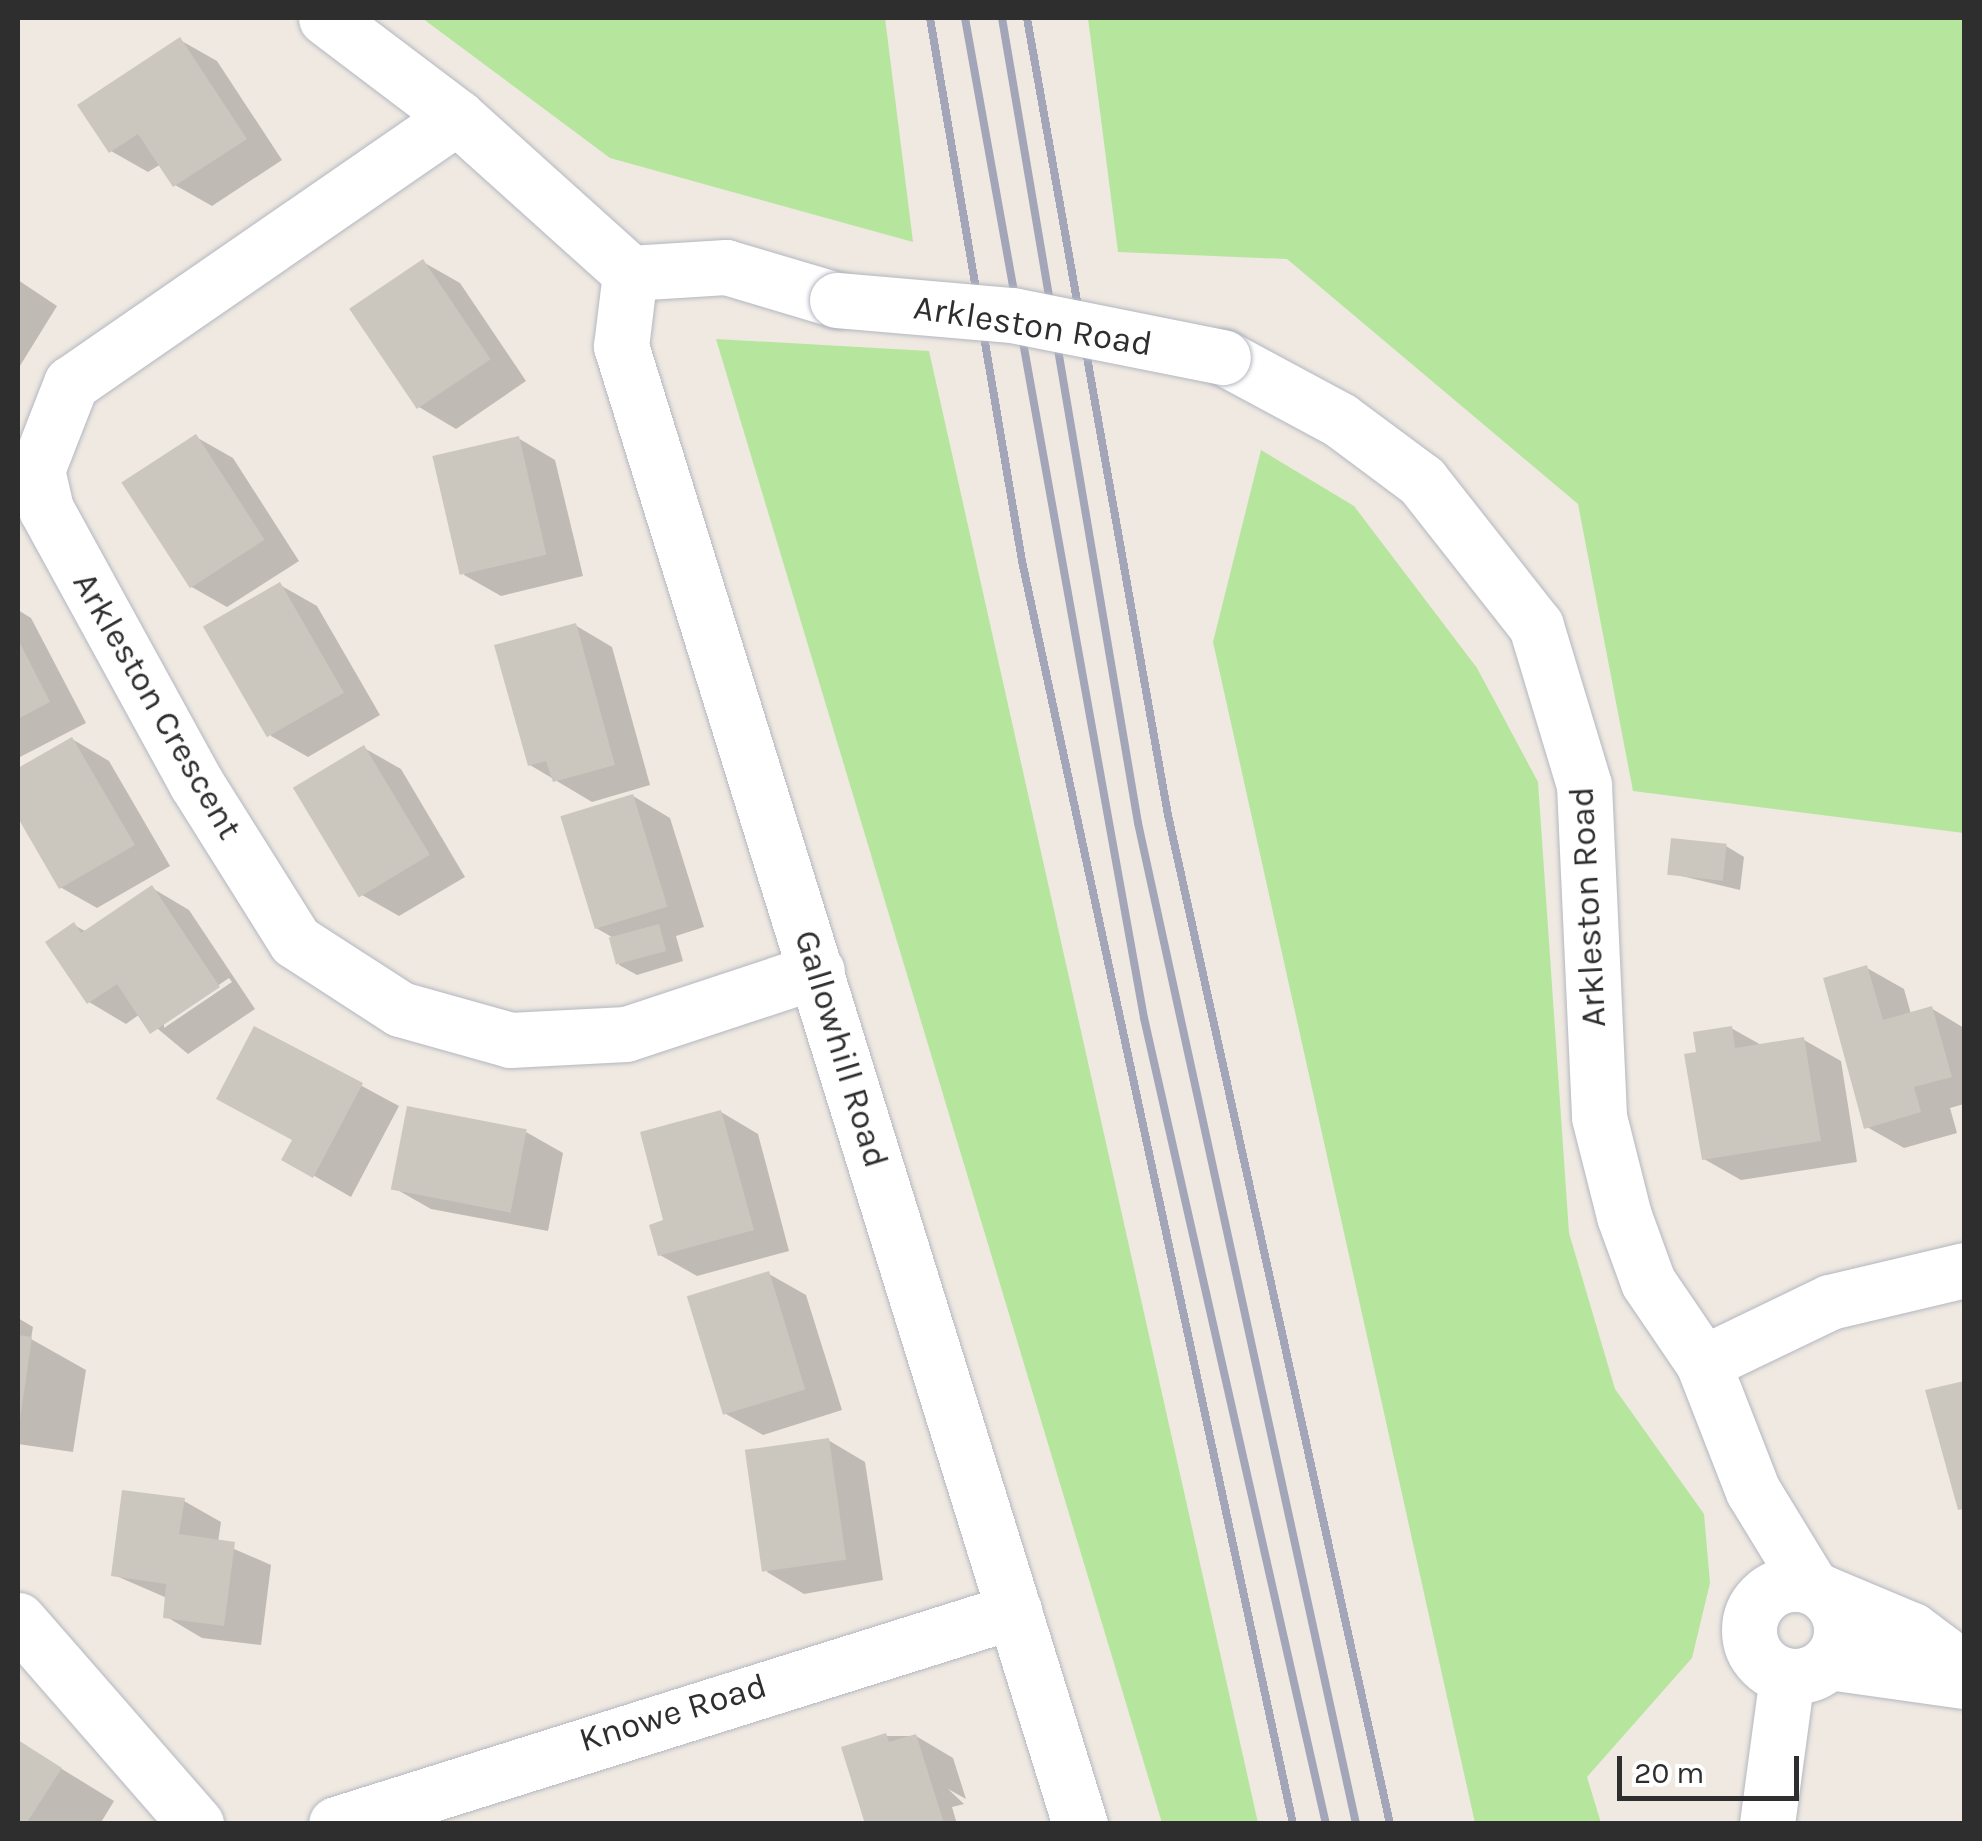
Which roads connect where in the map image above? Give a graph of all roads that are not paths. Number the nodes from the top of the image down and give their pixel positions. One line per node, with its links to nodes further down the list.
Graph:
1 (326, 18): 2 (street)
2 (457, 117): 3 (street); 4 (street, Arkleston Crescent)
3 (630, 273): 4 (street, Gallowhill Road); 6 (street, Arkleston Road, bridge)
4 (817, 971): 10 (street, Gallowhill Road)
5 (1964, 1270): 6 (street)
6 (1703, 1363): 7 (street, Arkleston Road)
7 (1753, 1491): 8 (street, Arkleston Road); 9 (street, Arkleston Road)
8 (1817, 1590): 9 (street); 12 (street); 13 (street)
9 (1757, 1605): 12 (street)
10 (1014, 1611): 16 (street, Knowe Road); 17 (street, Gallowhill Road)
11 (18, 1620): 15 (street)
12 (1808, 1669): 14 (street); 18 (street)
13 (1964, 1669)
14 (1964, 1681)
15 (196, 1824)
16 (336, 1824)
17 (1080, 1824)
18 (1767, 1824)

